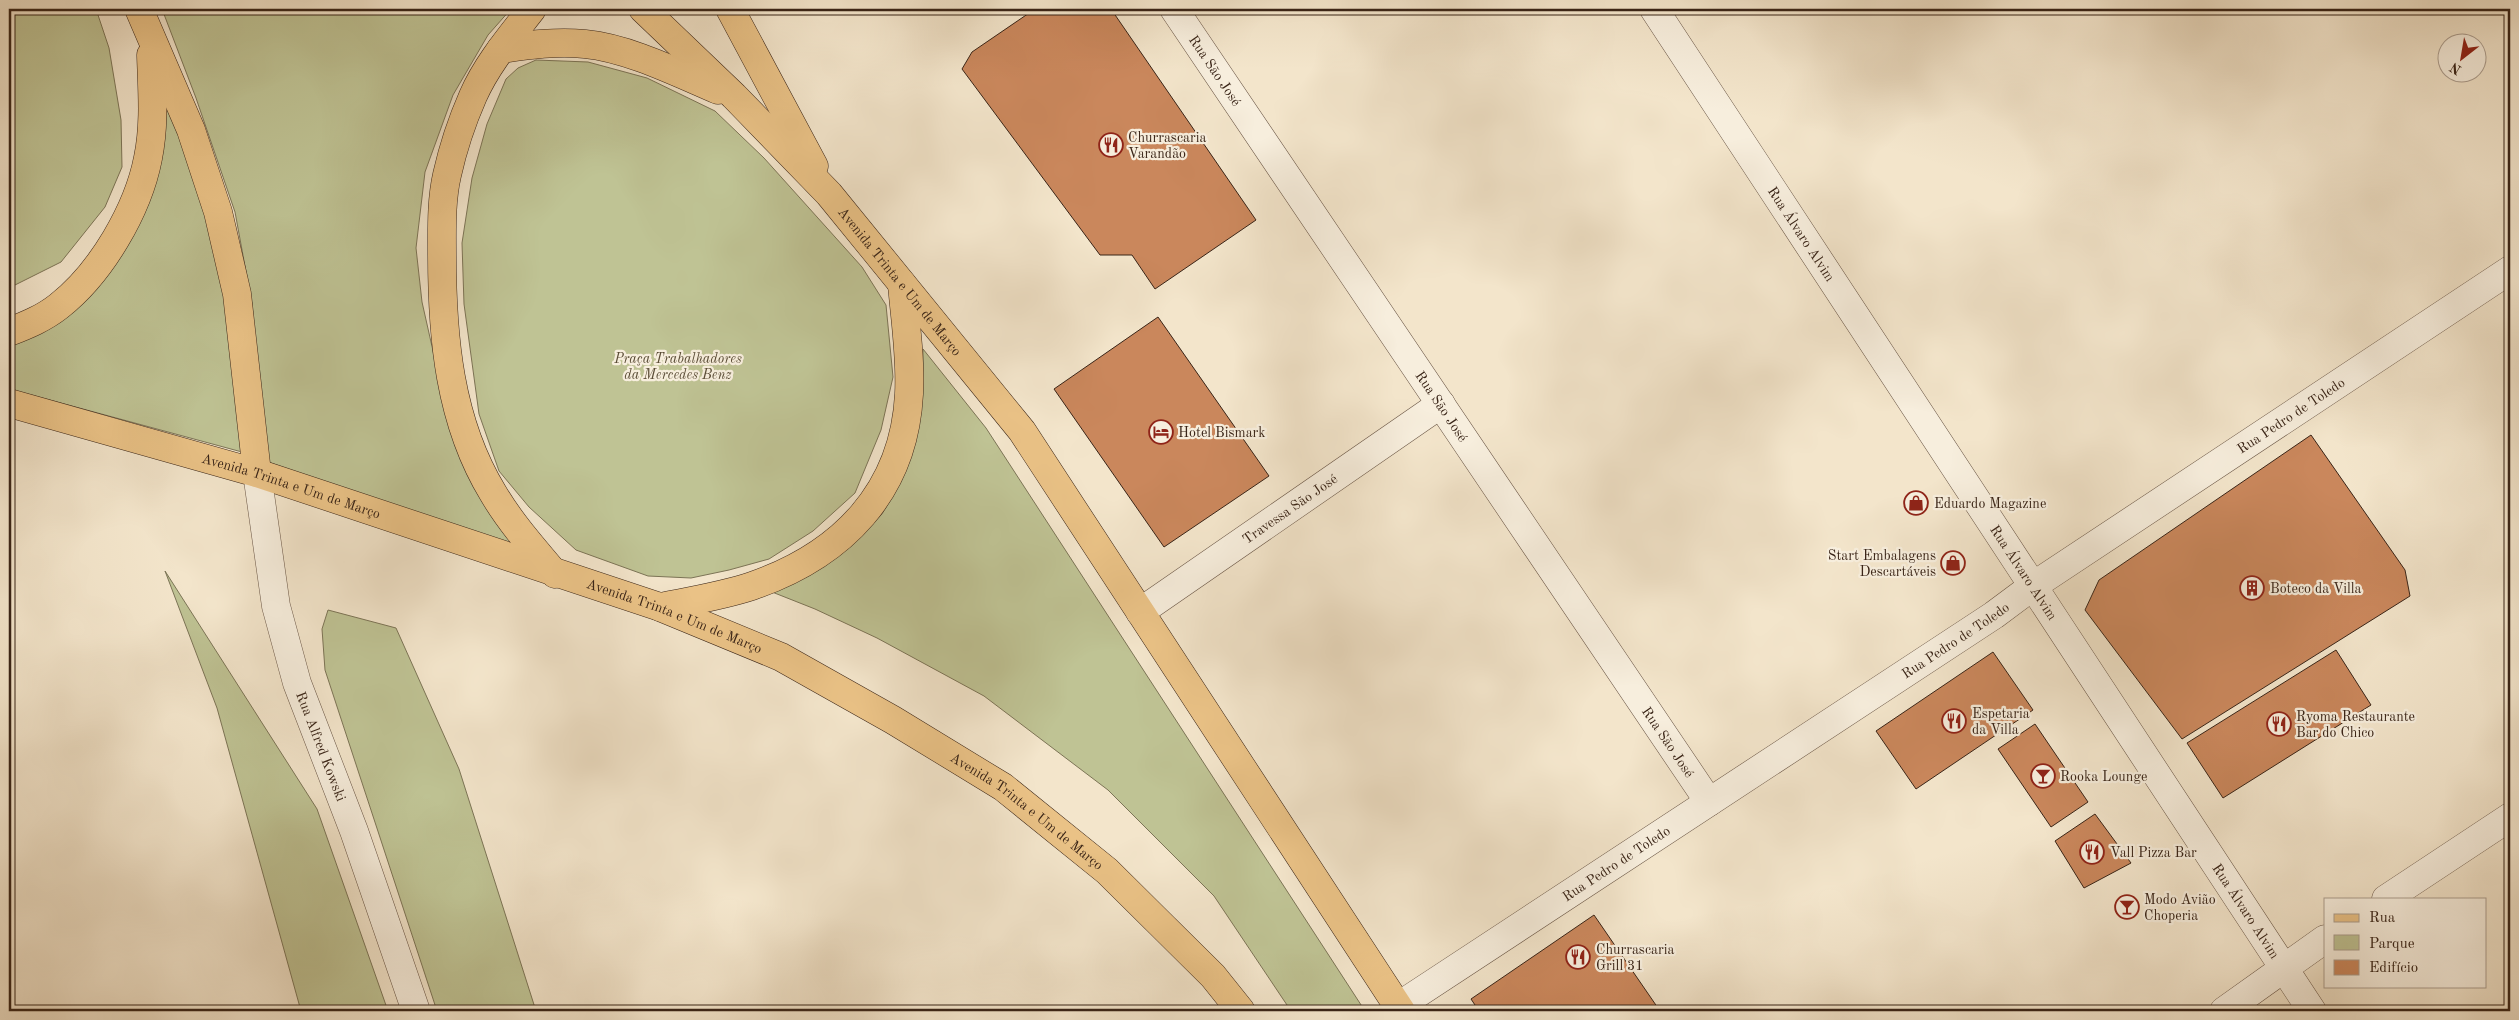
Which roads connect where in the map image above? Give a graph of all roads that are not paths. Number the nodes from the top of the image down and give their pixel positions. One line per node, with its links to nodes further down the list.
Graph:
1 (138, 9): 7 (main road)
2 (532, 9): 8 (main road)
3 (643, 9): 9 (main road, Avenida Trinta e Um de Março)
4 (730, 9): 10 (main road)
5 (1174, 9): 15 (street, Rua São José)
6 (1654, 9): 18 (street, Rua Álvaro Alvim)
7 (151, 41): 13 (main road); 16 (main road)
8 (501, 49): 9 (main road); 17 (main road)
9 (734, 96): 10 (main road, Avenida Trinta e Um de Março)
10 (829, 194): 12 (main road, Avenida Trinta e Um de Março)
11 (2510, 270): 18 (street, Rua Pedro de Toledo)
12 (902, 284): 19 (main road); 20 (main road, Avenida Trinta e Um de Março)
13 (9, 332)
14 (9, 403): 16 (main road, Avenida Trinta e Um de Março)
15 (1441, 404): 20 (street, Travessa São José); 21 (street, Rua São José)
16 (257, 474): 17 (main road, Avenida Trinta e Um de Março); 27 (street, Rua Alfred Kowski)
17 (555, 574): 19 (main road, Avenida Trinta e Um de Março)
18 (2032, 586): 21 (street, Rua Pedro de Toledo); 25 (street, Rua Álvaro Alvim)
19 (660, 607): 28 (main road, Avenida Trinta e Um de Março)
20 (1140, 612): 26 (main road, Avenida Trinta e Um de Março)
21 (1709, 802): 26 (street, Rua Pedro de Toledo)
22 (2510, 817): 23 (street)
23 (2388, 898)
24 (2324, 940): 25 (street)
25 (2283, 970): 29 (street); 30 (street, Rua Álvaro Alvim)
26 (1399, 1009)
27 (416, 1011)
28 (1241, 1011)
29 (2224, 1011)
30 (2312, 1011)

